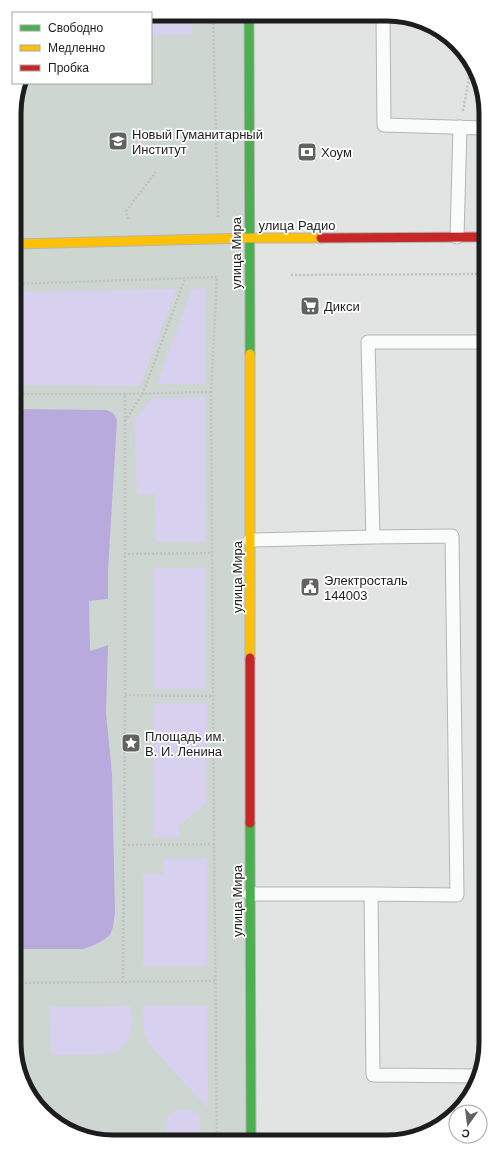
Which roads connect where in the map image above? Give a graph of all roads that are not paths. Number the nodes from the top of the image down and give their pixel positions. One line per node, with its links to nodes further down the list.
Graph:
1 (250, 21): 7 (main road, улица Мира)
2 (382, 21): 3 (lane)
3 (460, 127): 4 (lane); 6 (lane)
4 (479, 128)
5 (479, 236): 6 (main road, улица Радио)
6 (457, 237): 7 (main road, улица Радио)
7 (249, 238): 8 (main road, улица Радио); 11 (main road, улица Мира)
8 (21, 244)
9 (479, 342): 10 (lane)
10 (373, 537): 11 (lane); 13 (lane)
11 (250, 540): 12 (main road, улица Мира)
12 (250, 894): 13 (lane); 15 (main road, улица Мира)
13 (371, 894): 14 (lane)
14 (473, 1076)
15 (251, 1135)

